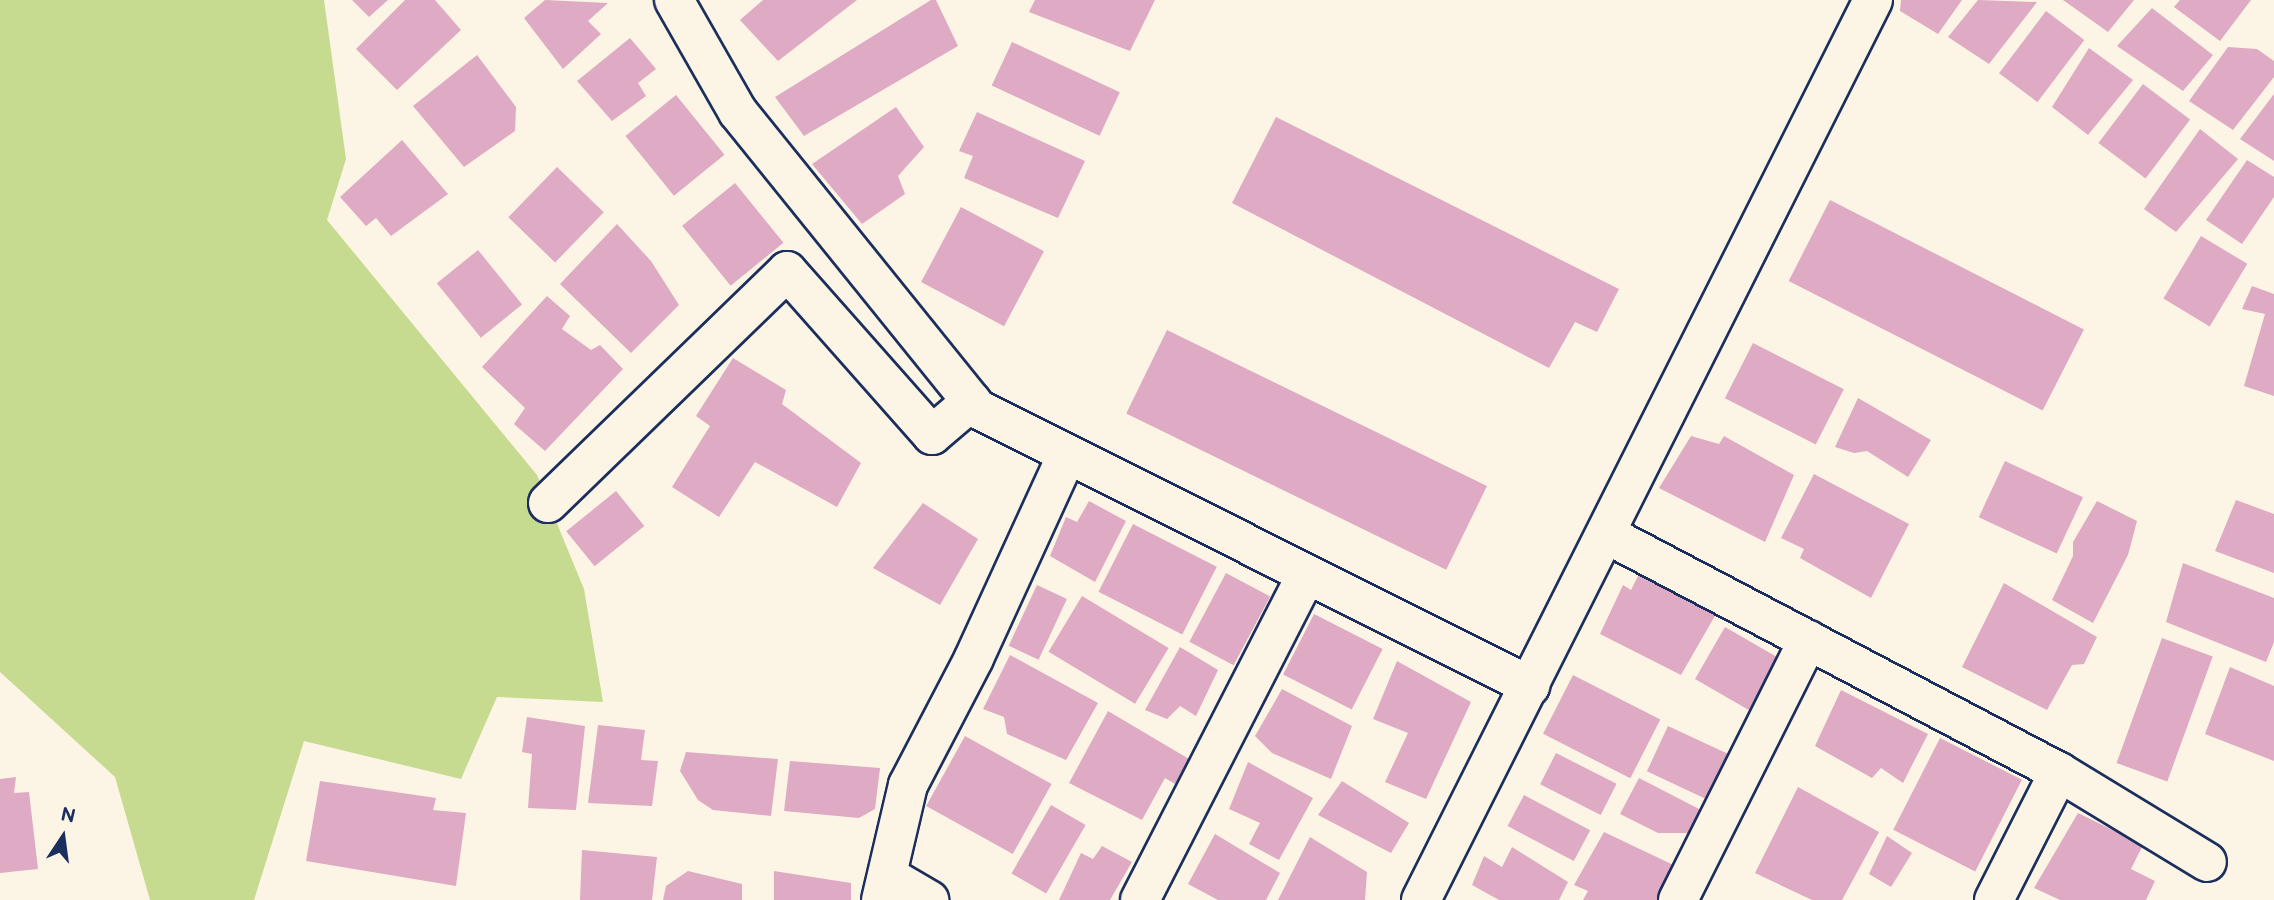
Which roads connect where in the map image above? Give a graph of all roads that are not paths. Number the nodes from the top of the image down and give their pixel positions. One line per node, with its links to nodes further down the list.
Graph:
1 (674, 0): 3 (street)
2 (1873, 0): 6 (street)
3 (972, 401): 4 (street); 5 (street)
4 (1067, 455): 7 (street); 12 (street)
5 (548, 503)
6 (1606, 534): 8 (street); 9 (street)
7 (1306, 575): 9 (street); 14 (street)
8 (1808, 640): 10 (street); 16 (street)
9 (1530, 686): 15 (street)
10 (2059, 772): 11 (street); 17 (street)
11 (2207, 862)
12 (885, 888): 13 (street)
13 (929, 900)
14 (1140, 900)
15 (1421, 900)
16 (1678, 900)
17 (1994, 900)

